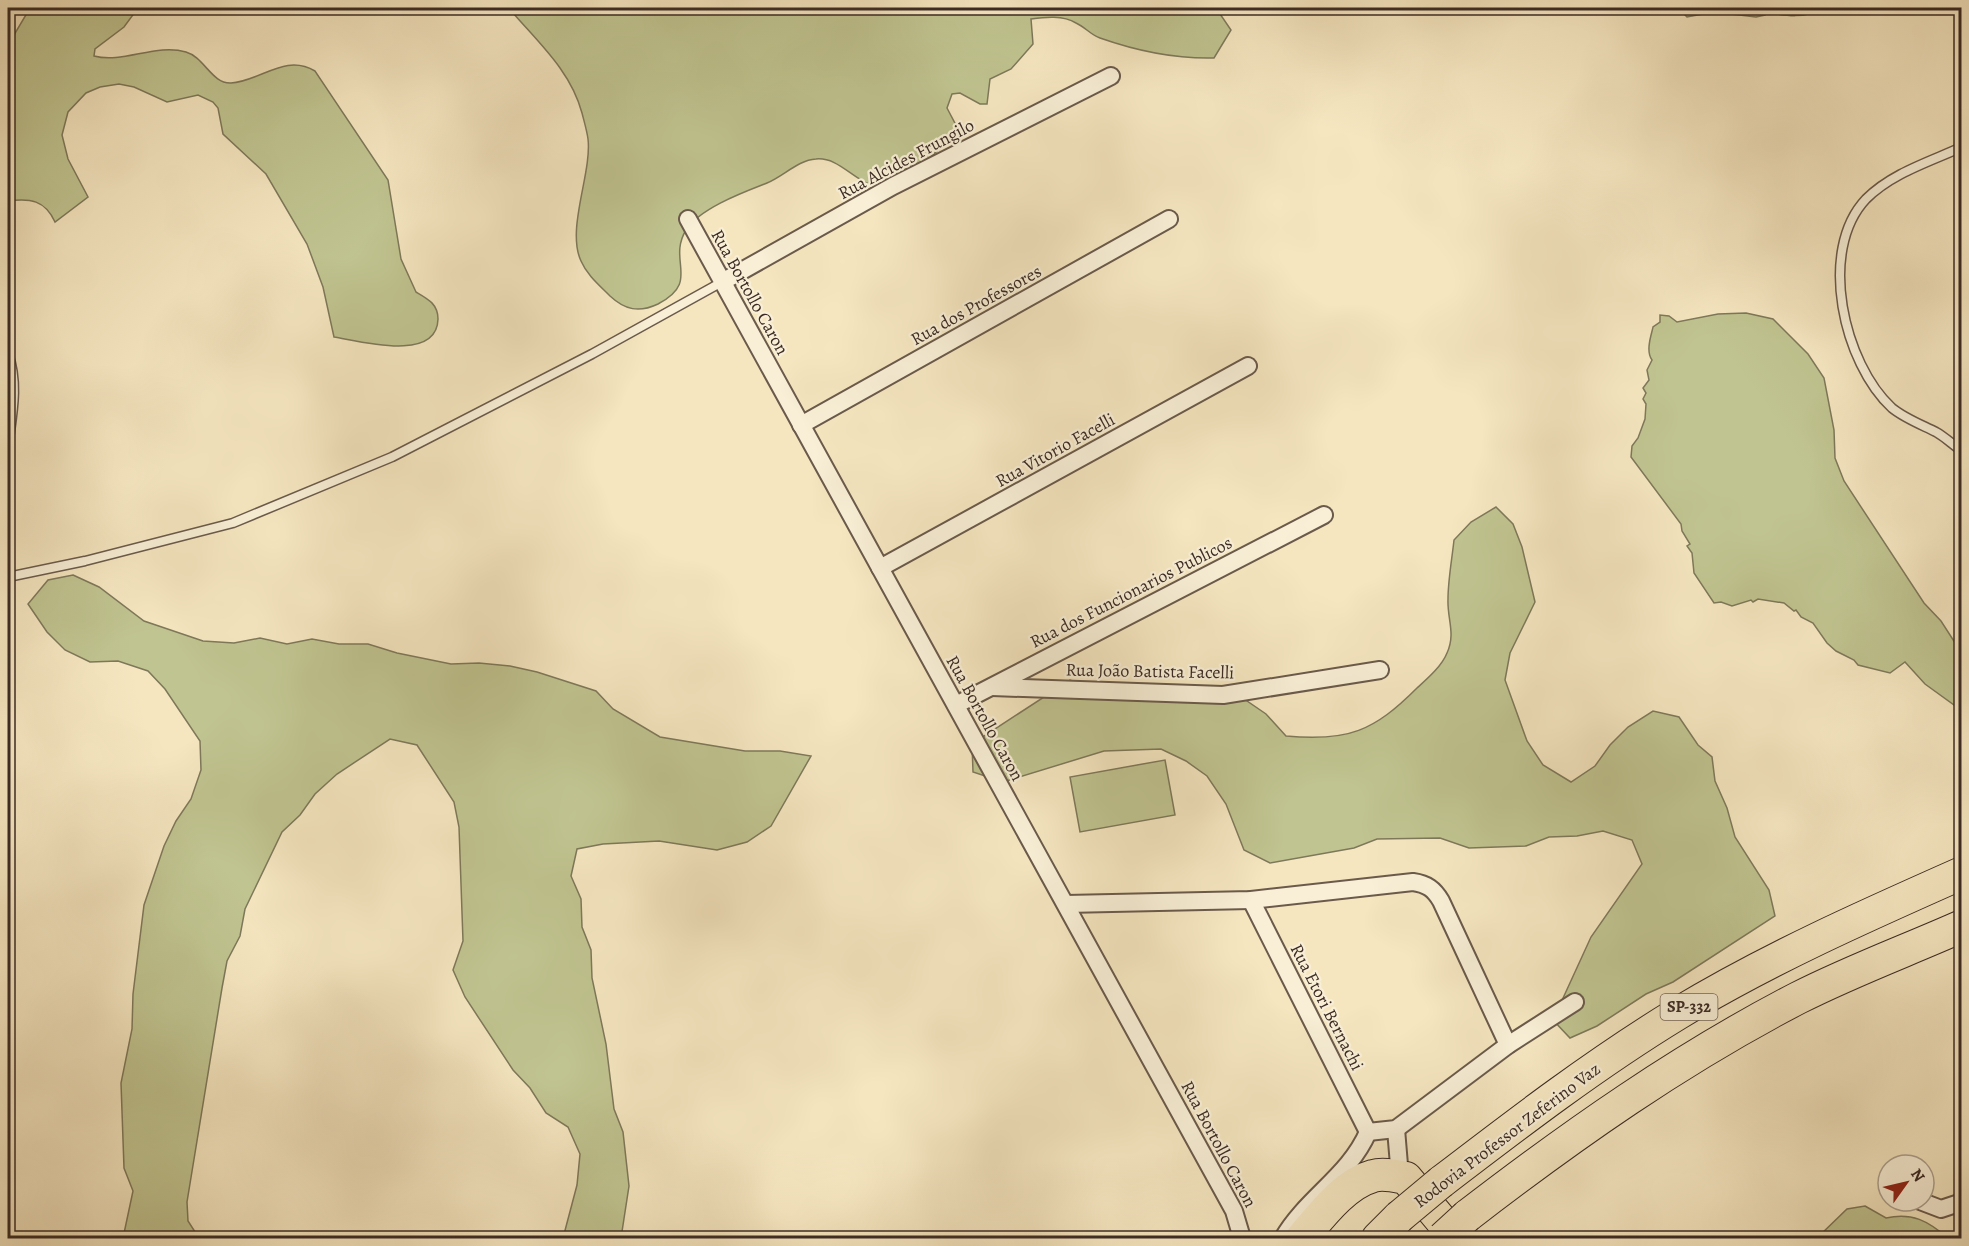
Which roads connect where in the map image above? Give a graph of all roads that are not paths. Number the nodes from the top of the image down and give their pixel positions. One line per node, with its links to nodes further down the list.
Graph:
1 (1112, 76): 5 (street, Rua Alcides Frungilo)
2 (1962, 147): 10 (lane)
3 (687, 219): 5 (street, Rua Bortollo Caron)
4 (1169, 219): 8 (street, Rua dos Professores)
5 (722, 282): 8 (street, Rua Bortollo Caron); 13 (lane)
6 (8, 353): 9 (lane)
7 (1248, 366): 12 (street, Rua Vitorio Facelli)
8 (801, 424): 12 (street, Rua Bortollo Caron)
9 (8, 446)
10 (1962, 451)
11 (1324, 515): 15 (street, Rua dos Funcionarios Publicos)
12 (880, 568): 16 (street, Rua Bortollo Caron)
13 (8, 577)
14 (1380, 670): 15 (street, Rua João Batista Facelli)
15 (990, 687): 16 (street, Rua dos Funcionarios Publicos)
16 (956, 705): 19 (street, Rua Bortollo Caron)
17 (1962, 873): 32 (highway, Rodovia Professor Zeferino Vaz / SP-332, bridge)
18 (1251, 900): 19 (street); 22 (street); 24 (street, Rua Etori Bernachi)
19 (1066, 904): 29 (street, Rua Bortollo Caron)
20 (1962, 926): 28 (highway, SP-332)
21 (1575, 1002): 22 (street)
22 (1508, 1045): 23 (street)
23 (1396, 1129): 24 (street); 25 (street)
24 (1368, 1132): 30 (street)
25 (1406, 1178): 28 (highway); 31 (highway)
26 (1962, 1202): 27 (street)
27 (1936, 1207)
28 (1461, 1227): 33 (highway, SP-332, bridge)
29 (1242, 1239)
30 (1283, 1239)
31 (1302, 1239)
32 (1378, 1239)
33 (1443, 1239)

